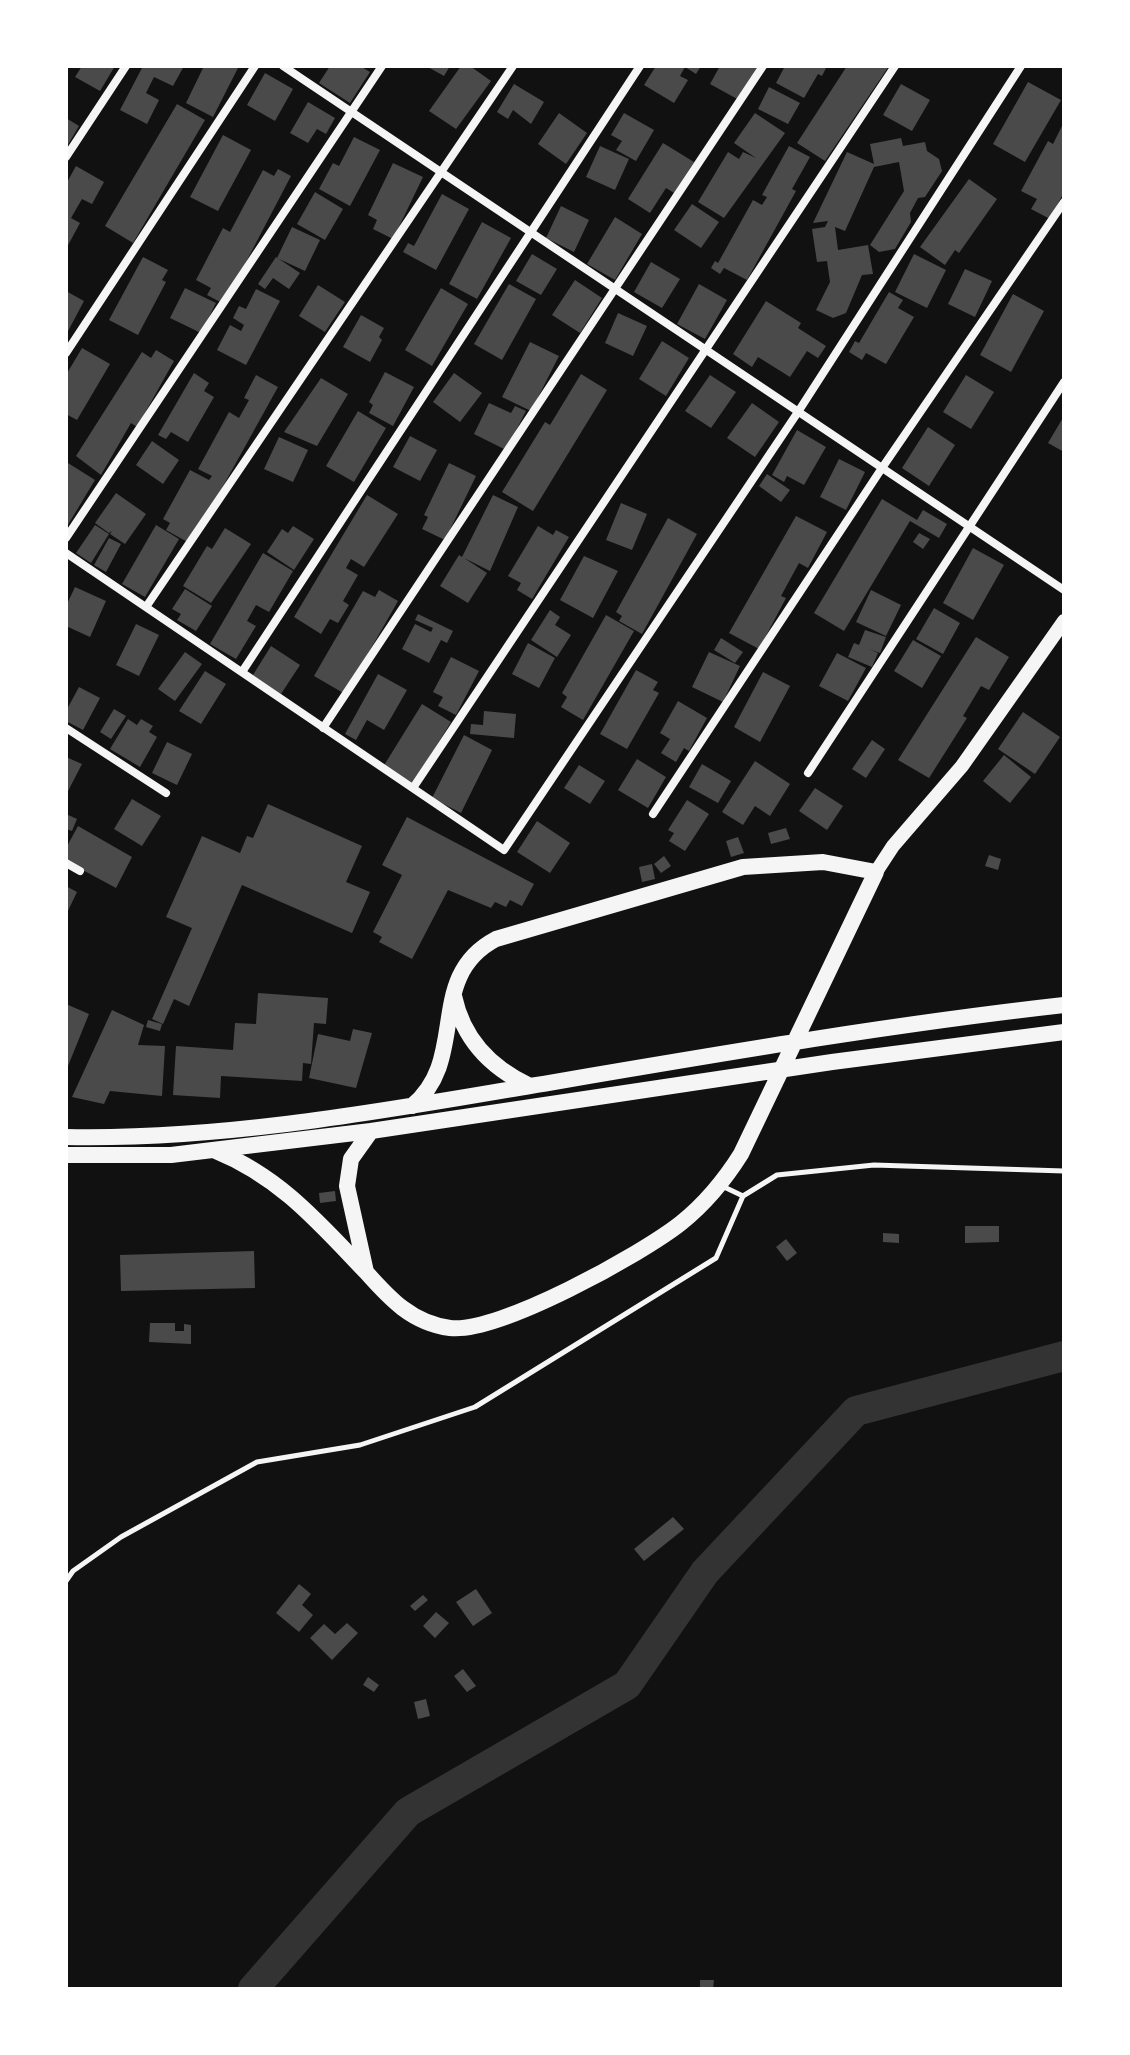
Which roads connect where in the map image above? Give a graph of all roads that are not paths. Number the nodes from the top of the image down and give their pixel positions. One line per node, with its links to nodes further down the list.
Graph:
1 (126, 66): 11 (street)
2 (255, 66): 17 (street)
3 (283, 66): 10 (street)
4 (382, 66): 10 (street)
5 (513, 66): 12 (street)
6 (640, 66): 14 (street)
7 (763, 66): 15 (street)
8 (895, 66): 16 (street)
9 (1021, 66): 19 (street)
10 (350, 111): 12 (street); 22 (street)
11 (66, 157)
12 (442, 173): 14 (street); 25 (street)
13 (1064, 202): 20 (street)
14 (531, 232): 15 (street); 27 (street)
15 (614, 289): 16 (street); 29 (street)
16 (705, 350): 19 (street); 31 (street)
17 (66, 353)
18 (1064, 382): 21 (street)
19 (798, 412): 20 (street); 31 (street)
20 (882, 468): 21 (street); 33 (street)
21 (970, 526): 24 (street); 30 (street)
22 (66, 538)
23 (67, 557): 25 (street)
24 (1064, 590)
25 (146, 607): 27 (street)
26 (1064, 621): 36 (main road)
27 (242, 672): 29 (street)
28 (66, 728): 32 (street)
29 (323, 728): 31 (street)
30 (808, 773)
31 (413, 788)
32 (166, 793)
33 (653, 814)
34 (66, 863): 35 (street)
35 (80, 871)
36 (876, 872): 37 (highway); 47 (highway)
37 (453, 990): 40 (highway); 41 (highway)
38 (1064, 1005): 40 (highway)
39 (1064, 1032): 42 (highway)
40 (530, 1086): 41 (highway)
41 (412, 1106): 43 (highway)
42 (371, 1131): 44 (highway); 49 (highway)
43 (66, 1137)
44 (214, 1150): 45 (highway); 49 (highway)
45 (66, 1155)
46 (1064, 1171): 48 (lane)
47 (721, 1185): 48 (lane); 49 (highway)
48 (743, 1196): 50 (lane)
49 (366, 1272)
50 (66, 1581)

